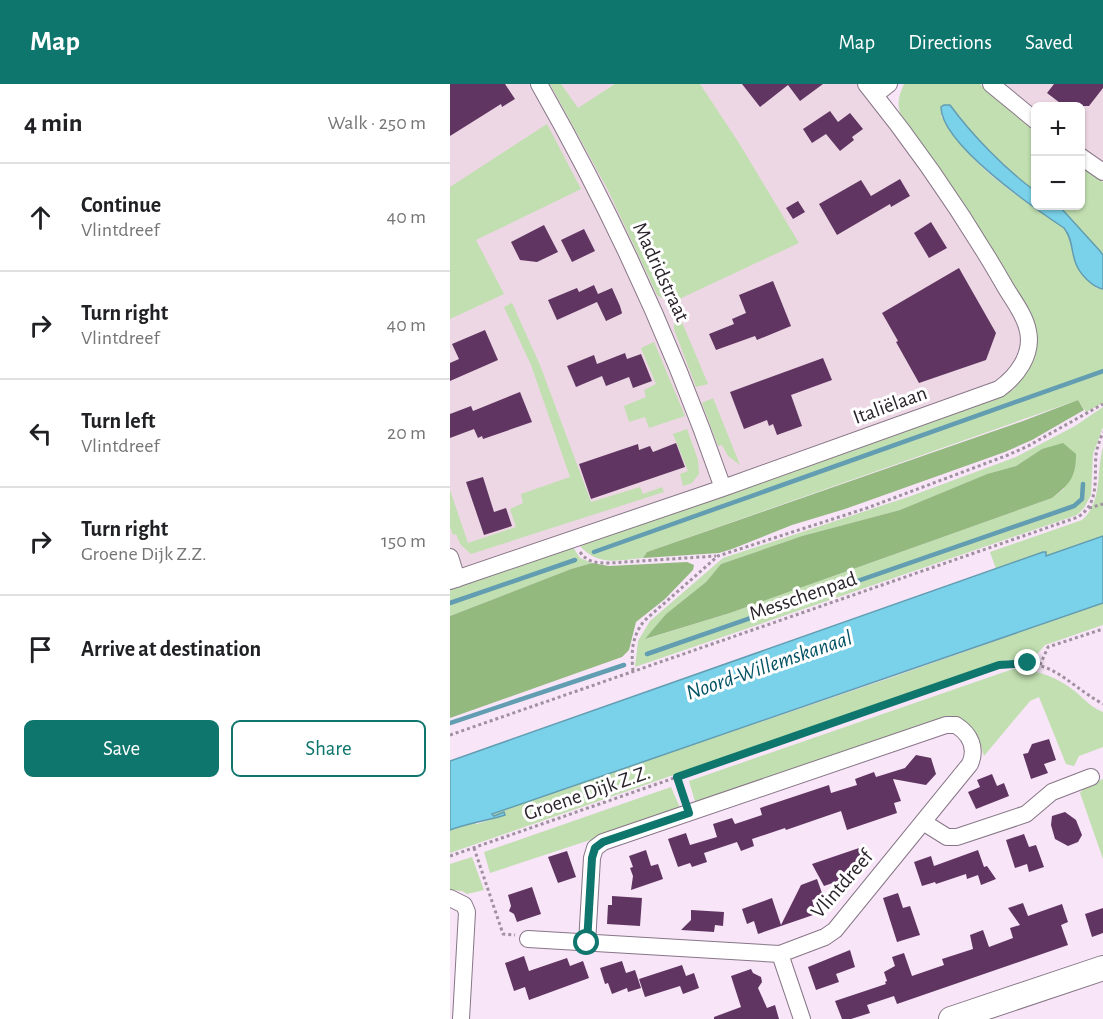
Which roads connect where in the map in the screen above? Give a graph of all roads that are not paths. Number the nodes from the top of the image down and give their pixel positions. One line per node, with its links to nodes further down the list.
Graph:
1 (539, 84): 8 (street, Madridstraat)
2 (889, 84): 4 (street)
3 (991, 84): 5 (street)
4 (871, 90): 8 (street, Italiëlaan)
5 (1031, 118)
6 (1085, 159): 7 (street)
7 (1103, 172)
8 (723, 488): 10 (street, Italiëlaan)
9 (450, 557): 10 (street)
10 (454, 580)
11 (1081, 776): 12 (street)
12 (923, 822): 15 (street, Vlintdreef); 16 (street, Vlintdreef)
13 (450, 898): 18 (street)
14 (528, 939): 15 (street, Vlintdreef)
15 (587, 943): 16 (street, Vlintdreef)
16 (780, 954): 19 (street)
17 (1103, 968): 20 (street)
18 (461, 1019)
19 (802, 1019)
20 (951, 1019)

